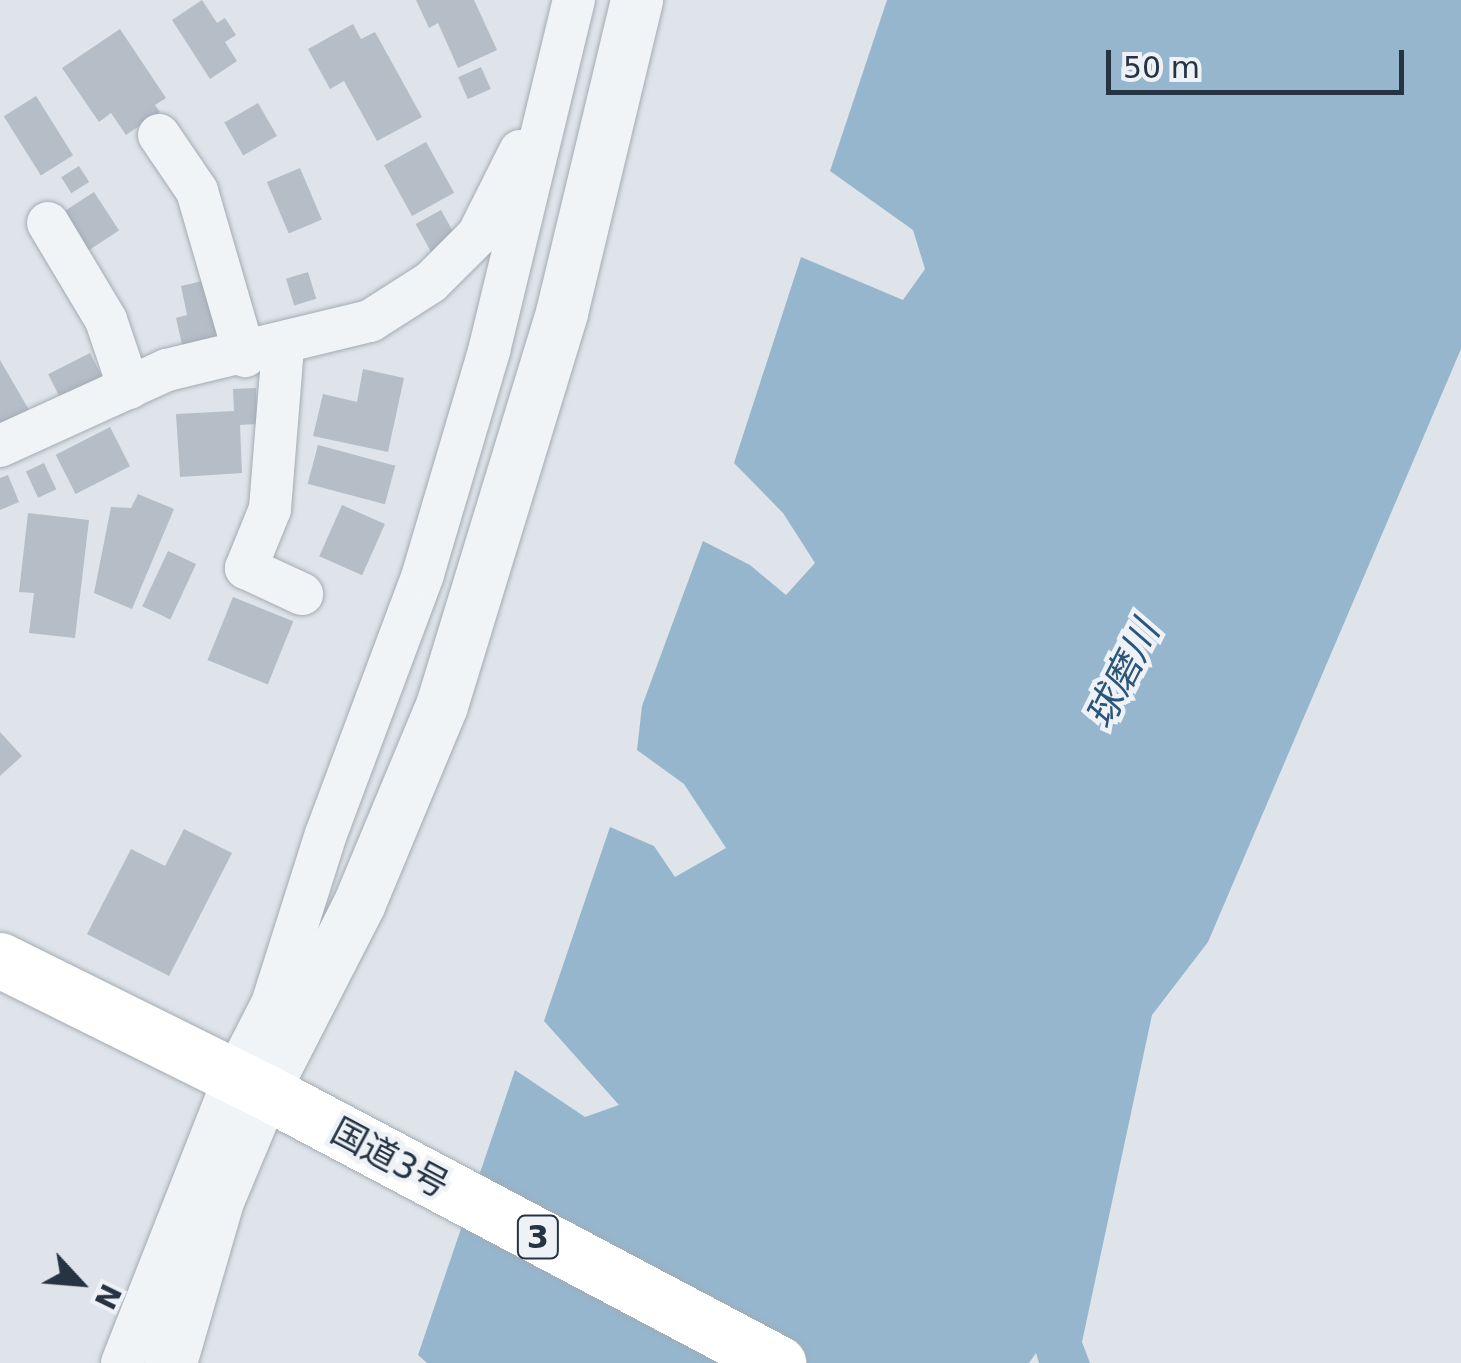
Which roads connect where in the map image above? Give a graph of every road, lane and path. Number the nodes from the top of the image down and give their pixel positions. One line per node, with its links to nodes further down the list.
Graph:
1 (574, 0): 4 (street)
2 (587, 0): 4 (street)
3 (636, 0): 12 (street)
4 (554, 78): 7 (street); 12 (street)
5 (160, 135): 7 (street)
6 (48, 223): 8 (street)
7 (264, 351): 8 (street); 10 (street)
8 (129, 388): 9 (street)
9 (0, 446)
10 (302, 594)
11 (0, 960): 12 (highway, 国道3号 / 3)
12 (266, 1092): 13 (street); 14 (street); 15 (highway, 国道3号 / 3)
13 (122, 1363)
14 (171, 1363)
15 (778, 1363)

